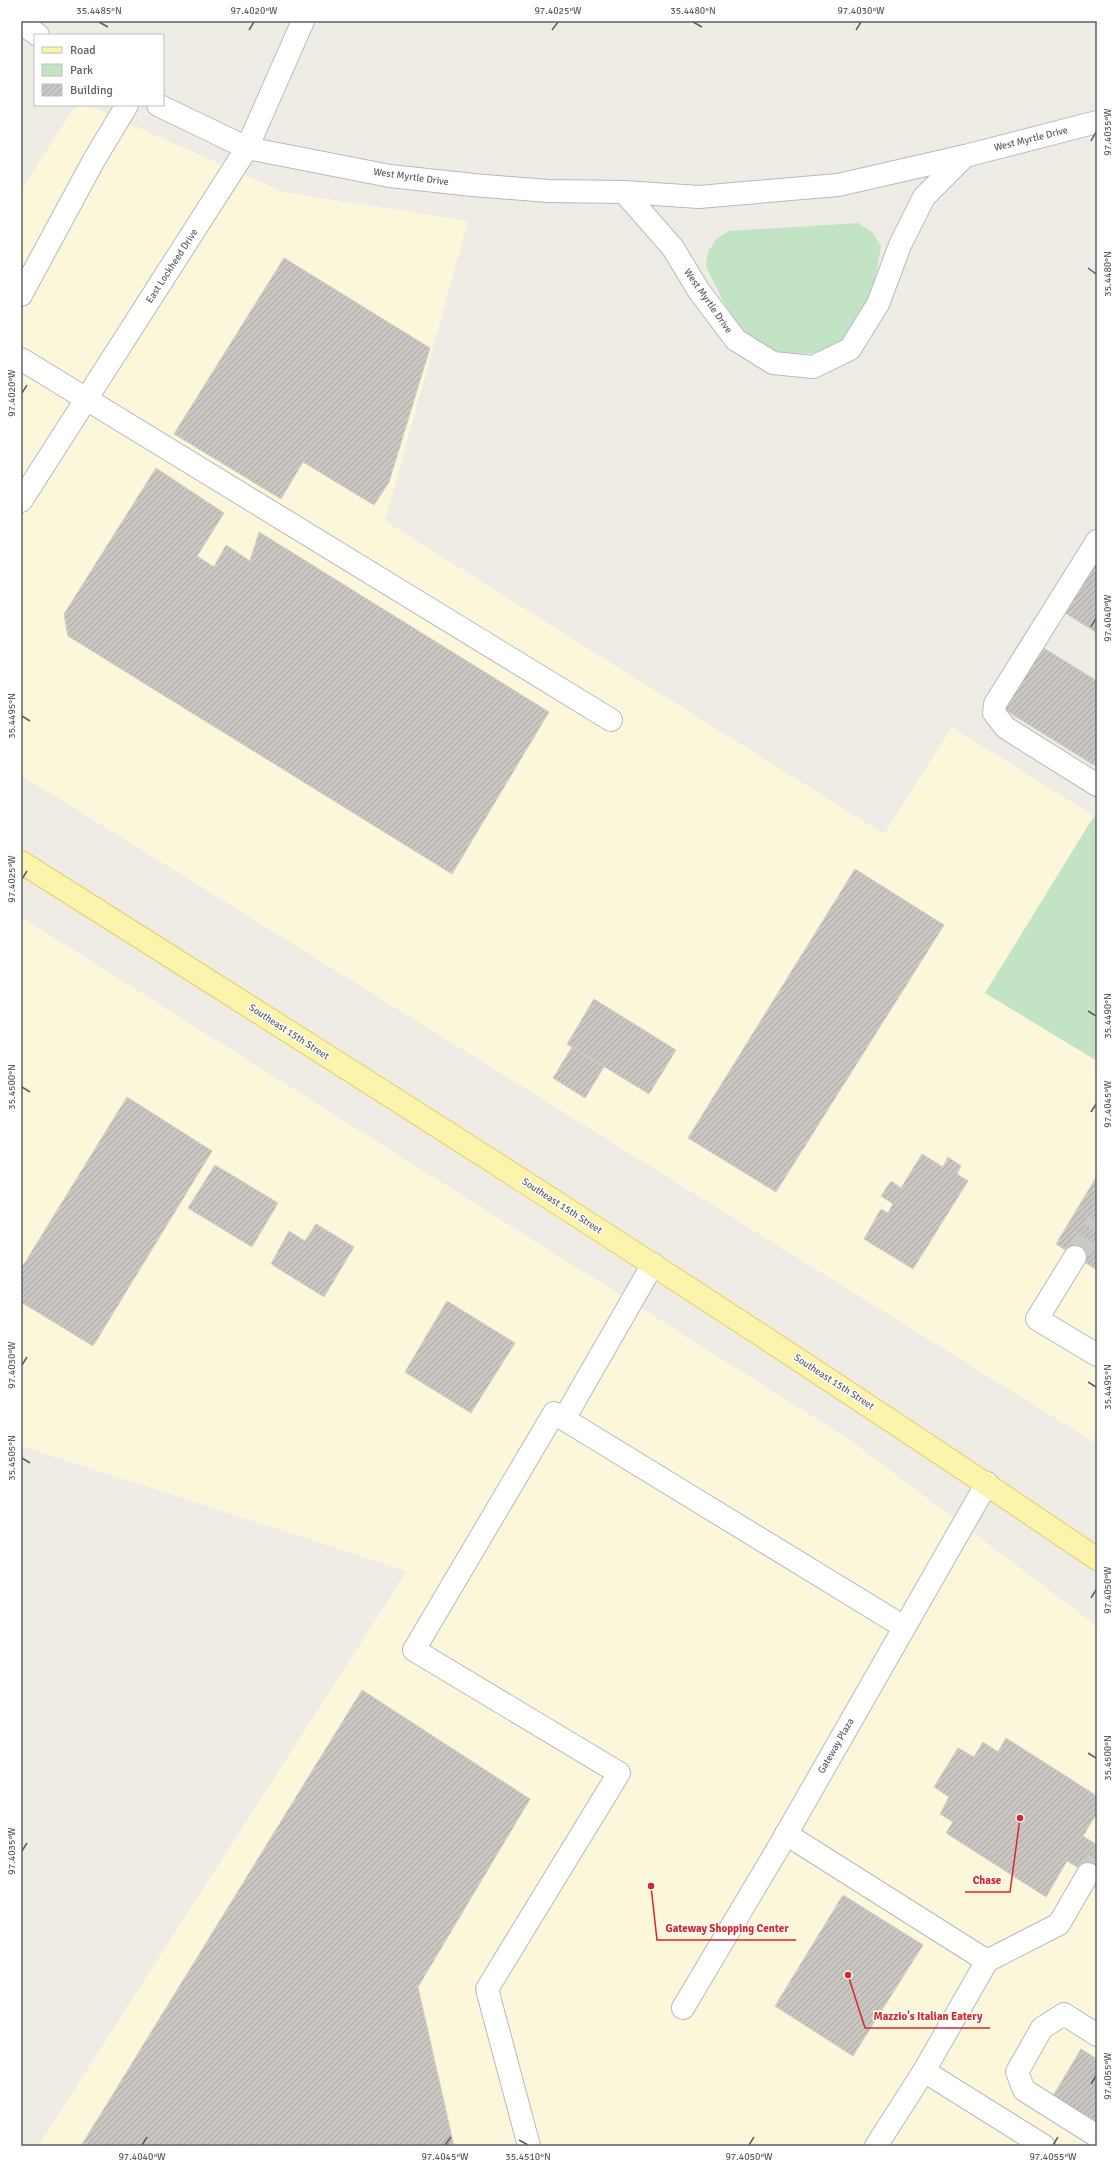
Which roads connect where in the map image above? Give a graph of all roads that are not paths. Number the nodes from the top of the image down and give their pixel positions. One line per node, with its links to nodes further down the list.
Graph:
1 (303, 21): 7 (street, East Lockheed Drive)
2 (21, 23): 3 (street)
3 (37, 34)
4 (126, 106): 10 (street)
5 (160, 106): 7 (street, West Myrtle Drive)
6 (1097, 122): 8 (street, West Myrtle Drive)
7 (247, 148): 9 (street, West Myrtle Drive); 12 (street, East Lockheed Drive)
8 (965, 156): 9 (street, West Myrtle Drive); 9 (street, West Myrtle Drive)
9 (624, 192)
10 (21, 295)
11 (21, 360): 12 (street)
12 (86, 400): 13 (street, East Lockheed Drive); 15 (street)
13 (21, 501)
14 (1097, 541): 16 (street)
15 (611, 720)
16 (1097, 785)
17 (21, 862): 19 (main road, Southeast 15th Street)
18 (1075, 1257): 20 (street)
19 (653, 1264): 21 (street); 22 (main road, Southeast 15th Street)
20 (1097, 1355)
21 (564, 1419): 24 (street); 32 (street)
22 (986, 1483): 23 (main road, Southeast 15th Street); 24 (street, Gateway Plaza)
23 (1097, 1559)
24 (904, 1627): 25 (street, Gateway Plaza)
25 (786, 1834): 27 (street); 28 (street, Gateway Plaza)
26 (1088, 1874): 27 (street)
27 (987, 1961): 30 (street)
28 (683, 2008)
29 (1097, 2035): 31 (street)
30 (924, 2071): 33 (street); 34 (street)
31 (1097, 2136)
32 (529, 2146)
33 (876, 2146)
34 (1044, 2146)

